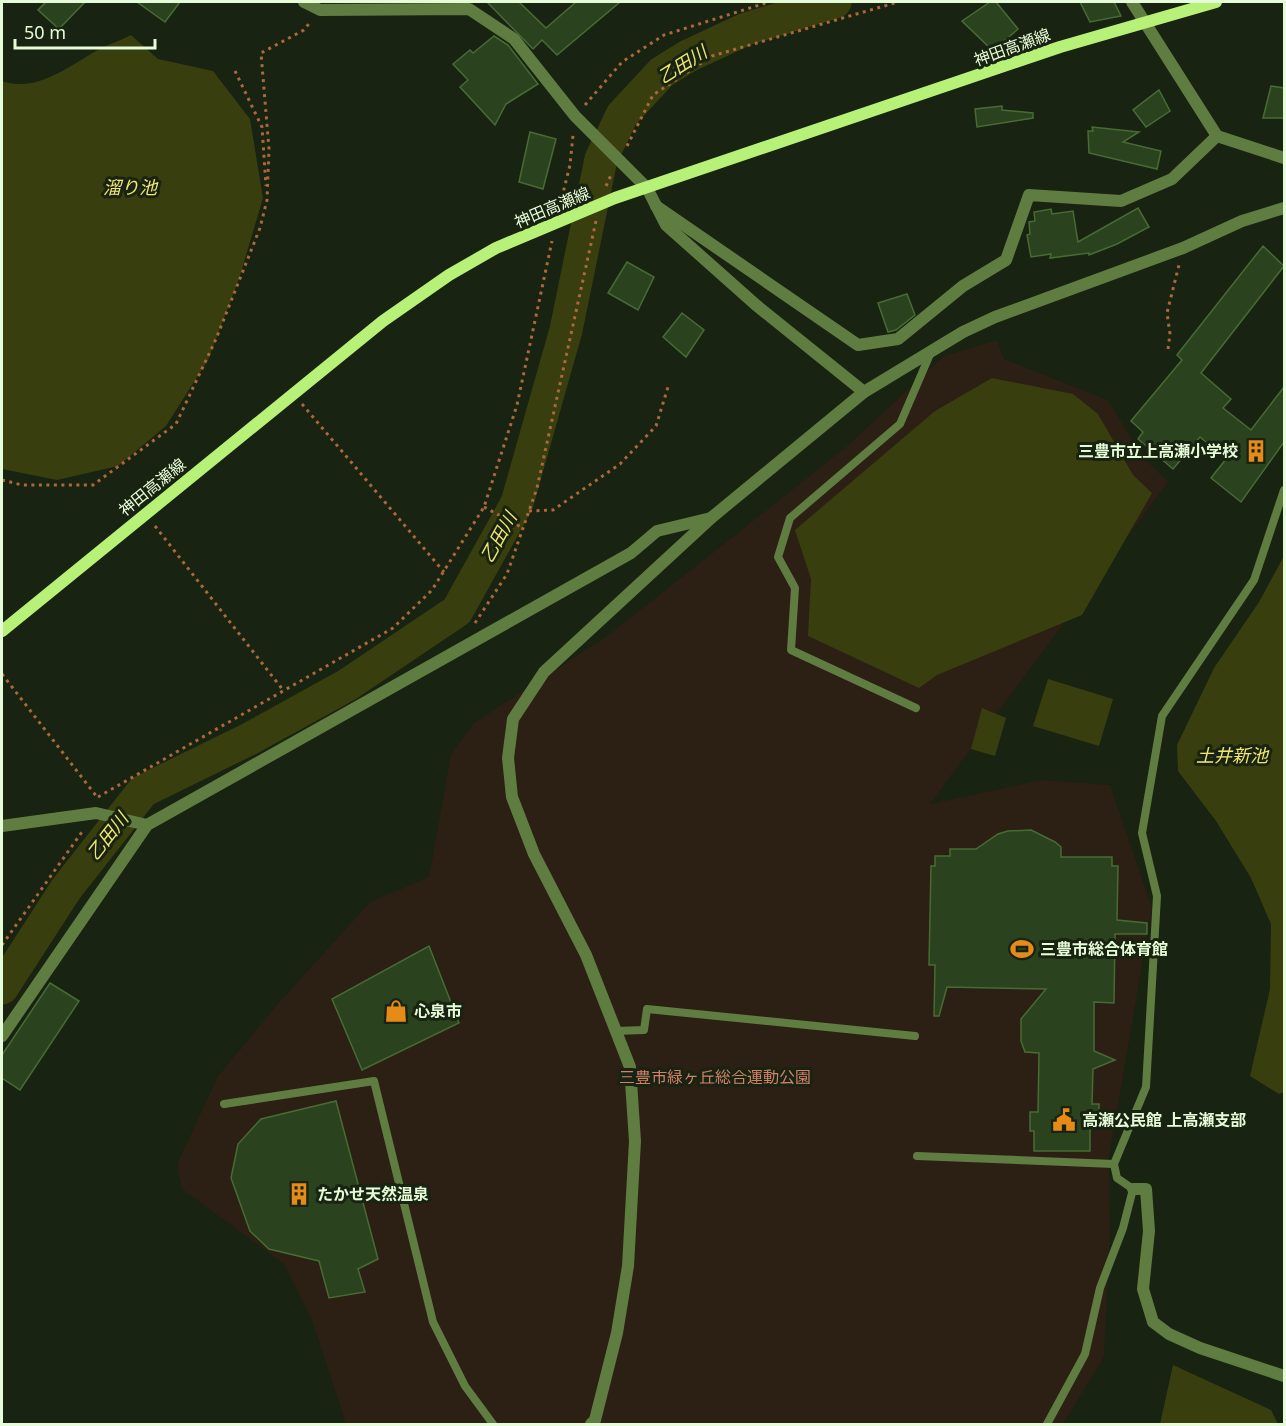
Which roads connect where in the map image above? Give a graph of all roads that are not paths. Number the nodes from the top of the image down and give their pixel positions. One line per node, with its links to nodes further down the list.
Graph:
1 (304, 2): 5 (street)
2 (481, 2): 5 (street)
3 (1132, 2): 6 (street)
4 (1216, 2): 6 (main road, 神田高瀬線)
5 (469, 9): 9 (street)
6 (1144, 22): 7 (street); 9 (main road, 神田高瀬線)
7 (1217, 136): 8 (street); 10 (street)
8 (1284, 158)
9 (646, 188): 10 (street); 16 (main road, 神田高瀬線)
10 (656, 206): 13 (street)
11 (1284, 208): 12 (street)
12 (931, 352): 13 (street); 17 (lane)
13 (864, 392): 15 (street)
14 (1284, 490): 25 (lane)
15 (711, 518): 18 (street); 20 (street)
16 (2, 631)
17 (916, 708)
18 (147, 825): 19 (street); 21 (street)
19 (2, 826)
20 (616, 1031): 22 (lane); 29 (street)
21 (2, 1036)
22 (915, 1036)
23 (224, 1104): 28 (lane)
24 (917, 1156): 25 (lane)
25 (1114, 1164): 26 (lane)
26 (1133, 1189): 27 (street); 30 (lane)
27 (1284, 1376)
28 (492, 1425)
29 (591, 1425)
30 (1047, 1425)

